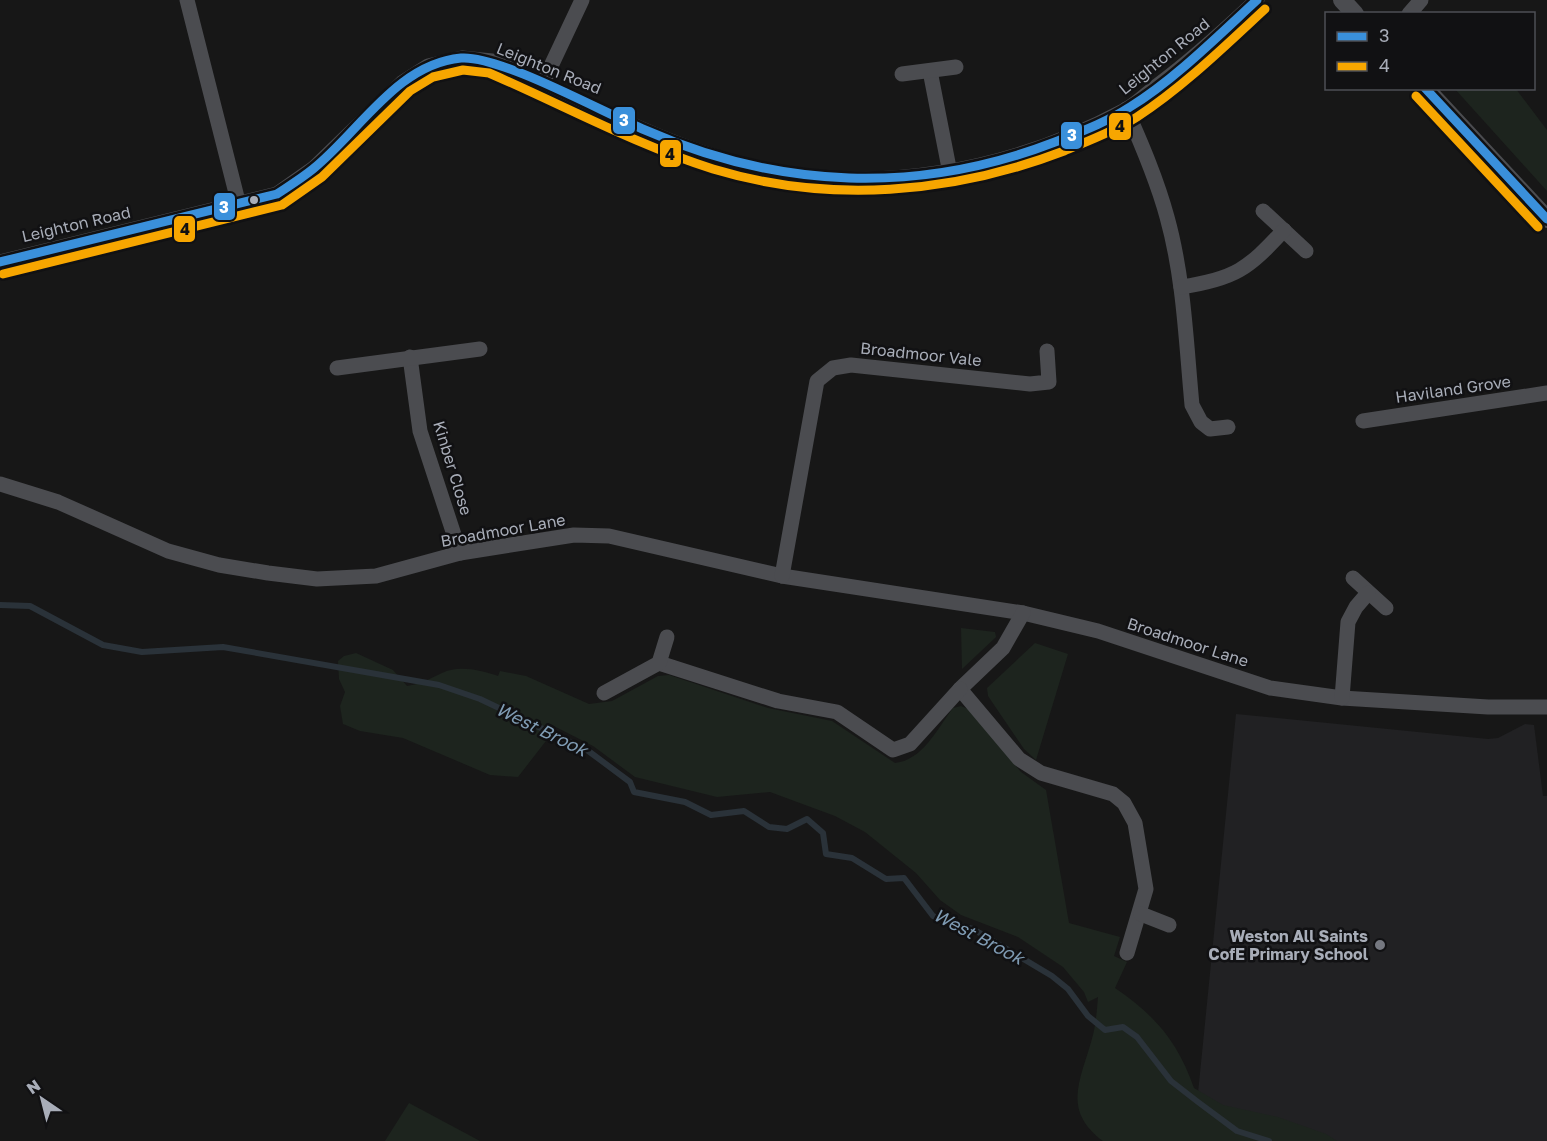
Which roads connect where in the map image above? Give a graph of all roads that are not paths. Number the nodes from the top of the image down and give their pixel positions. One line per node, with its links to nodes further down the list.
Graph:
1 (187, 0): 15 (street)
2 (582, 0): 11 (street)
3 (1257, 0): 13 (street, Leighton Road)
4 (1342, 0): 6 (street)
5 (1421, 0): 7 (street)
6 (1353, 12)
7 (1411, 12)
8 (956, 67): 9 (street)
9 (930, 71): 10 (street); 14 (street)
10 (902, 74)
11 (543, 82): 14 (street, Leighton Road); 15 (street, Leighton Road)
12 (1427, 90): 17 (street)
13 (1126, 109): 14 (street, Leighton Road); 21 (street)
14 (950, 173)
15 (239, 205): 20 (street, Leighton Road)
16 (1263, 211): 18 (street)
17 (1547, 219)
18 (1284, 230): 19 (street); 21 (street)
19 (1306, 250)
20 (0, 262)
21 (1181, 287): 28 (street)
22 (480, 349): 24 (street)
23 (1047, 351): 31 (street, Broadmoor Vale)
24 (410, 357): 25 (street); 30 (street, Kinber Close)
25 (337, 368)
26 (1547, 393): 27 (street, Haviland Grove)
27 (1363, 421)
28 (1228, 427)
29 (0, 484): 30 (street, Broadmoor Lane)
30 (460, 553): 31 (street, Broadmoor Lane)
31 (782, 576): 35 (street, Broadmoor Lane)
32 (1353, 578): 33 (street)
33 (1368, 593): 34 (street); 40 (street)
34 (1386, 608)
35 (1023, 613): 38 (street); 40 (street, Broadmoor Lane)
36 (667, 637): 37 (street)
37 (659, 663): 38 (street); 39 (street)
38 (960, 689): 42 (street)
39 (604, 693)
40 (1342, 698): 41 (street, Broadmoor Lane)
41 (1547, 707)
42 (1141, 914): 43 (street); 44 (street)
43 (1169, 925)
44 (1127, 953)

